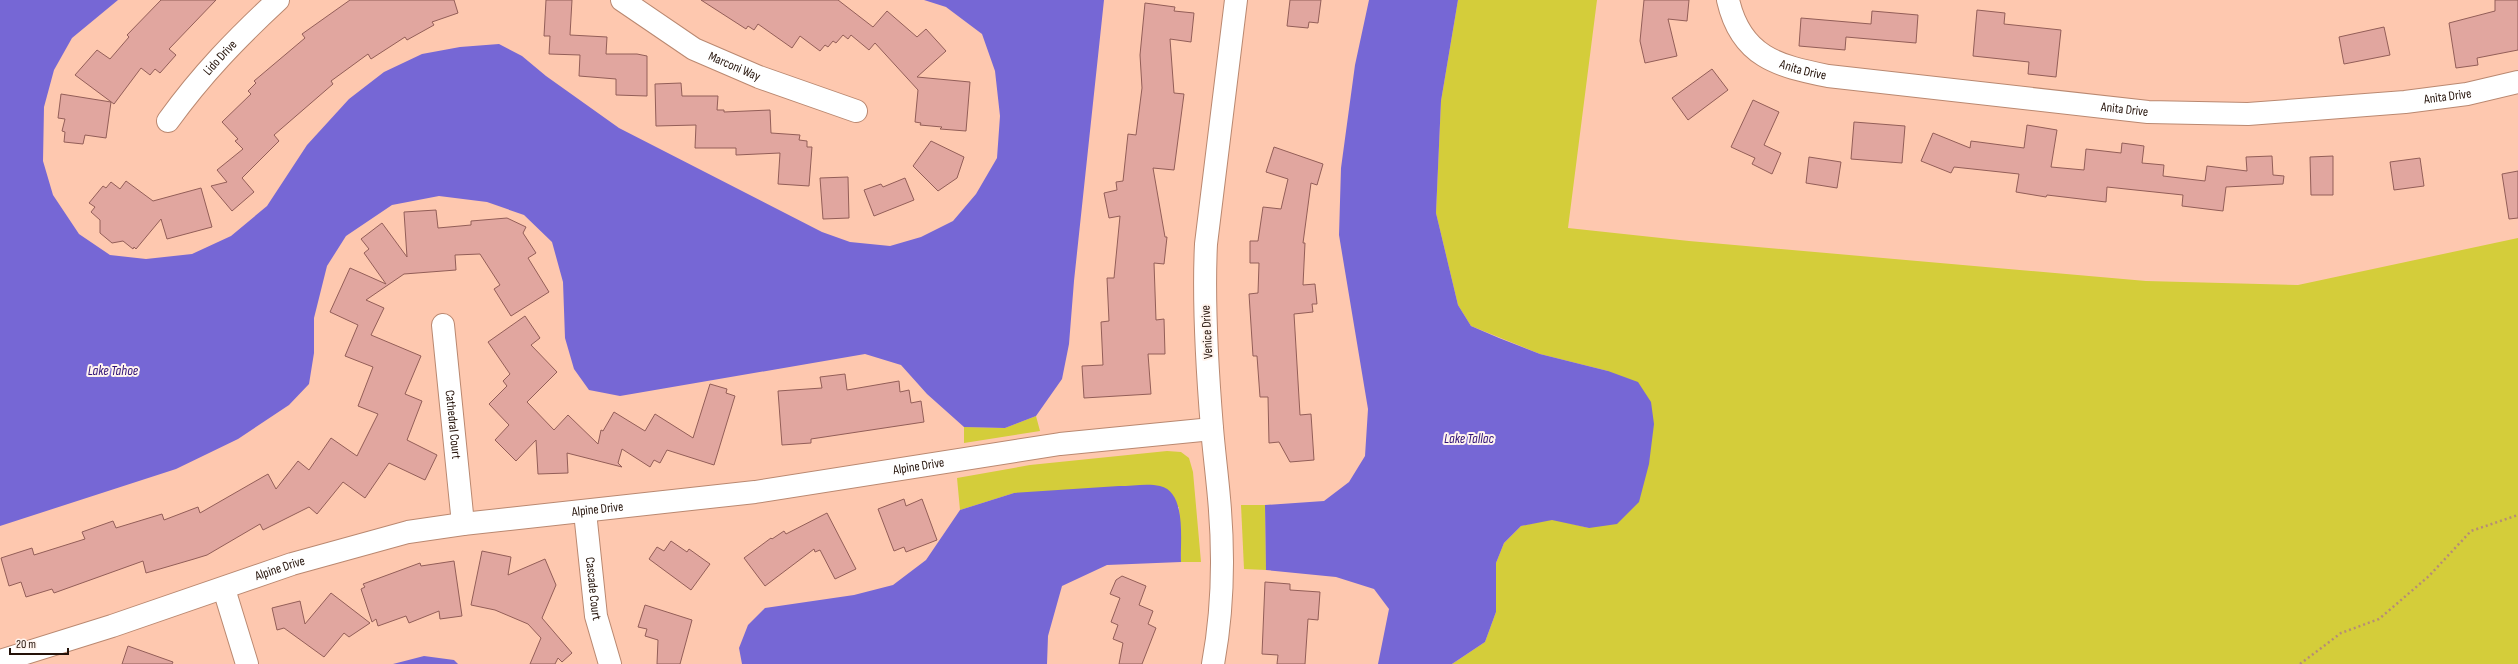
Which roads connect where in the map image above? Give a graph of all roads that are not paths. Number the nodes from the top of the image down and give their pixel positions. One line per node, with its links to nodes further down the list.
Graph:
1 (278, 0): 7 (street, Lido Drive)
2 (622, 0): 6 (street, Marconi Way)
3 (1236, 0): 9 (street, Venice Drive)
4 (1728, 0): 5 (street, Anita Drive)
5 (2518, 82)
6 (856, 111)
7 (168, 121)
8 (443, 325): 11 (street, Cathedral Court)
9 (1212, 429): 10 (street, Alpine Drive); 16 (street, Venice Drive)
10 (584, 512): 11 (street, Alpine Drive); 15 (street, Cascade Court)
11 (463, 524): 12 (street, Alpine Drive)
12 (224, 589): 13 (street, Alpine Drive); 14 (street)
13 (0, 661)
14 (247, 664)
15 (610, 664)
16 (1213, 664)

